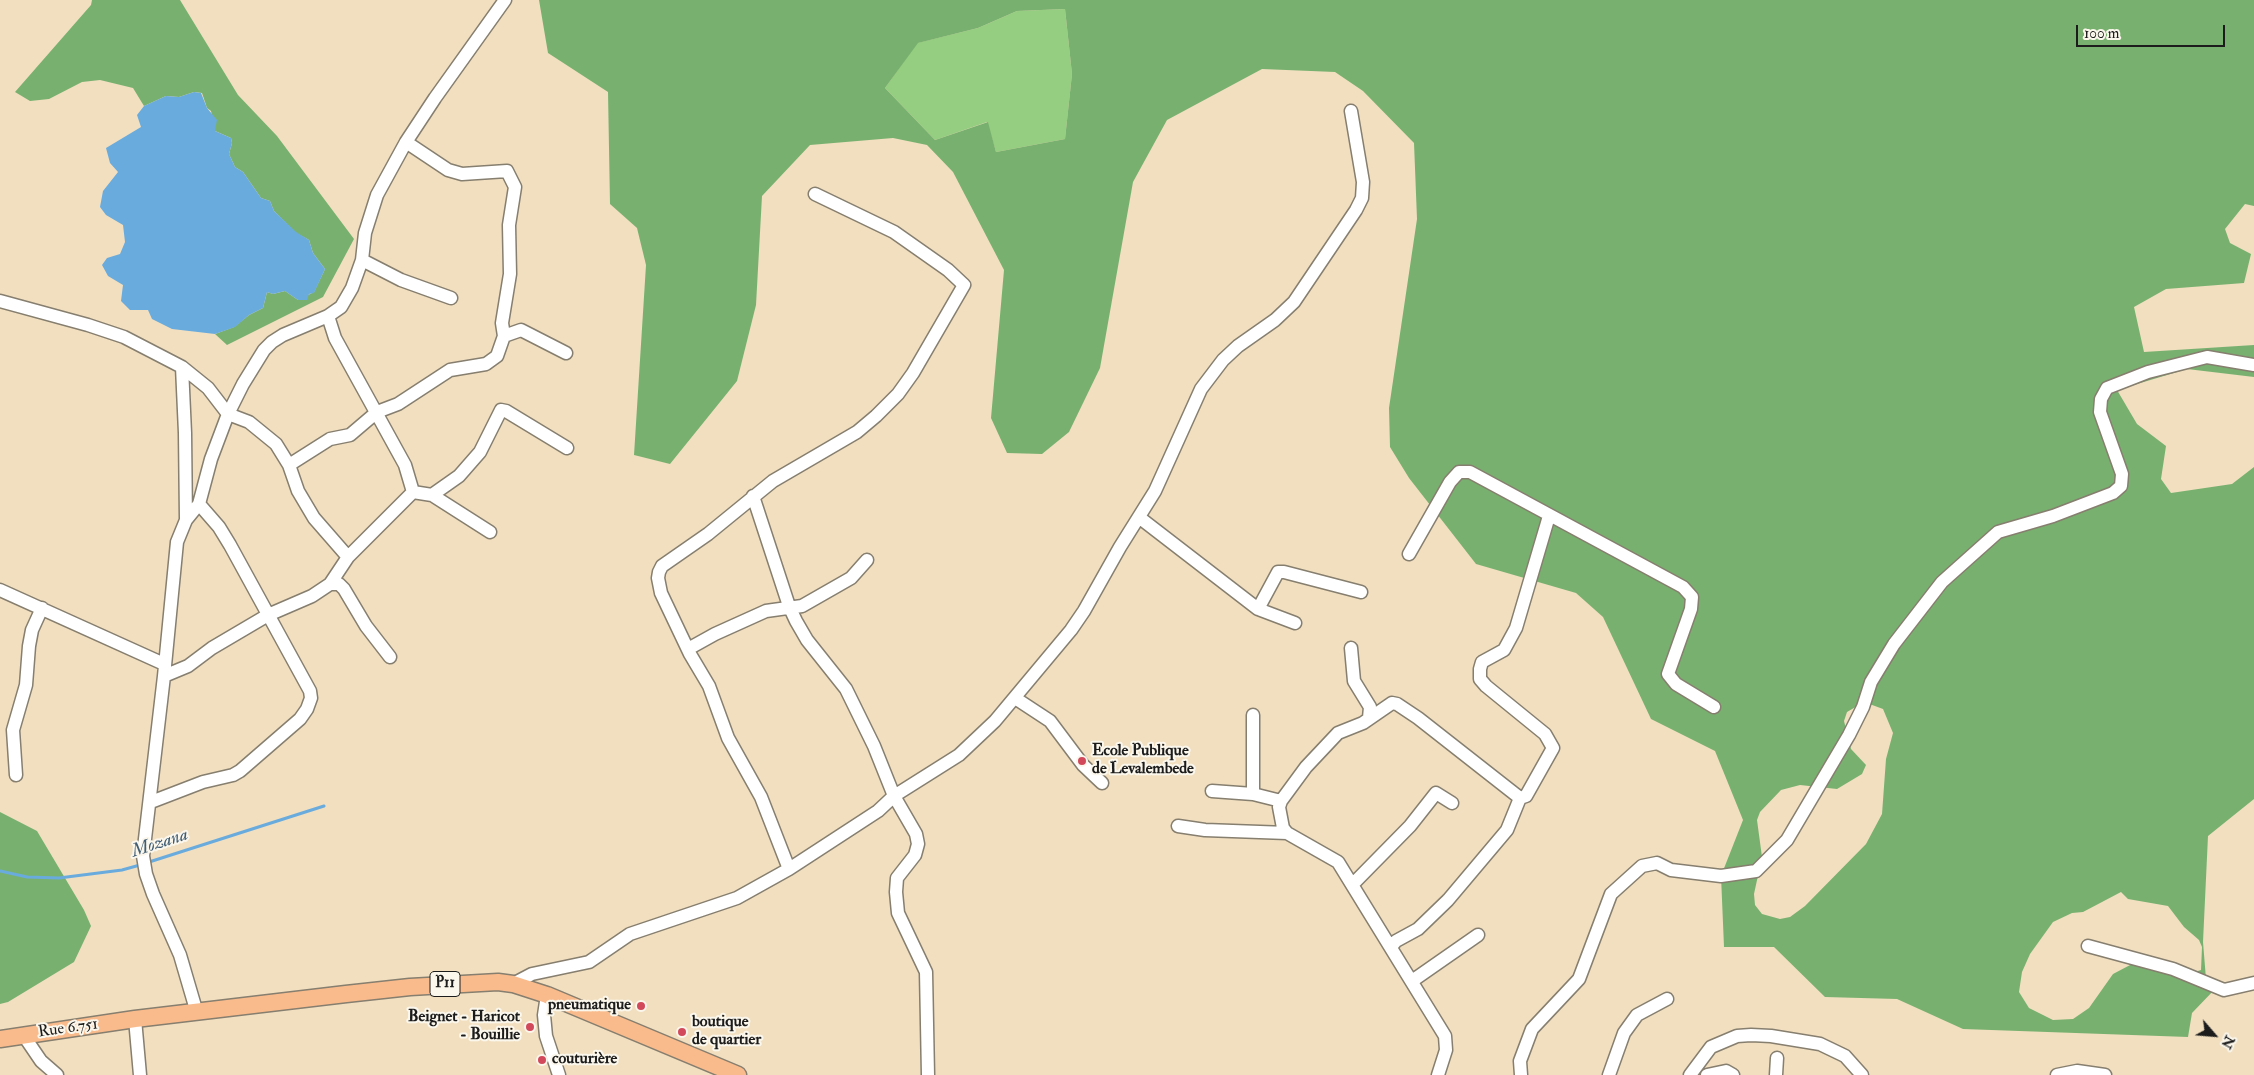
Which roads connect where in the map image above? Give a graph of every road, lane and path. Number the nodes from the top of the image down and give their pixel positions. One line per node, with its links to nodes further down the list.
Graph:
1 (505, 0): 3 (street)
2 (1351, 111): 22 (street)
3 (406, 142): 5 (street); 9 (street)
4 (815, 194): 19 (street)
5 (362, 260): 6 (street); 8 (street)
6 (451, 298)
7 (0, 301): 12 (street)
8 (328, 316): 13 (street); 14 (street)
9 (504, 336): 10 (street); 13 (street)
10 (566, 353)
11 (2254, 365): 77 (street)
12 (182, 367): 14 (street); 23 (street)
13 (377, 412): 16 (street); 17 (street)
14 (228, 414): 16 (street); 20 (street)
15 (567, 448): 18 (street)
16 (289, 464): 26 (street)
17 (413, 492): 18 (street); 26 (street)
18 (432, 495): 24 (street)
19 (752, 496): 32 (street); 37 (street)
20 (199, 504): 23 (street); 34 (street)
21 (1549, 516): 25 (street); 41 (street); 49 (street)
22 (1140, 518): 33 (street); 40 (street)
23 (186, 520): 39 (street)
24 (490, 532)
25 (1409, 554)
26 (348, 557): 28 (street)
27 (867, 560): 32 (street)
28 (330, 584): 34 (street); 38 (street)
29 (0, 590): 31 (street)
30 (1361, 592): 33 (street)
31 (42, 608): 39 (street); 44 (street)
32 (790, 609): 37 (street); 48 (street)
33 (1258, 609): 35 (street)
34 (268, 615): 39 (street); 51 (street)
35 (1295, 622)
36 (1351, 648): 43 (street)
37 (688, 649): 55 (street)
38 (390, 657)
39 (164, 670): 51 (street)
40 (1015, 698): 45 (street); 48 (street)
41 (1714, 707)
42 (1254, 715): 47 (street)
43 (1369, 718): 49 (street); 50 (street)
44 (16, 775)
45 (1102, 783)
46 (1212, 791): 47 (street)
47 (1253, 794): 50 (street)
48 (894, 796): 55 (street); 75 (street)
49 (1520, 798): 59 (street)
50 (1281, 801): 54 (street)
51 (151, 802): 65 (street)
52 (1452, 803): 56 (street)
53 (1178, 826): 54 (street)
54 (1287, 833): 56 (street)
55 (789, 869): 62 (street)
56 (1352, 885): 59 (street)
57 (1478, 934): 60 (street)
58 (2088, 946): 61 (street)
59 (1391, 947): 60 (street)
60 (1412, 982): 76 (street)
61 (2254, 983)
62 (513, 984): 63 (main road, P11); 65 (main road, P11)
63 (547, 995): 73 (street); 74 (main road, P11)
64 (1667, 999): 78 (street)
65 (197, 1013): 66 (main road, P11)
66 (135, 1019): 67 (main road, Rue 6.751 / P11); 72 (street)
67 (24, 1036): 68 (main road, Rue 6.751 / P11); 71 (street)
68 (0, 1039)
69 (1777, 1058): 81 (street)
70 (1695, 1074): 82 (street)
71 (57, 1075)
72 (140, 1075)
73 (559, 1075)
74 (738, 1075)
75 (928, 1075)
76 (1438, 1075)
77 (1520, 1075)
78 (1609, 1075)
79 (1707, 1075): 80 (street)
80 (1733, 1075)
81 (1776, 1075)
82 (1862, 1075)
83 (2057, 1075): 84 (street)
84 (2106, 1075)

